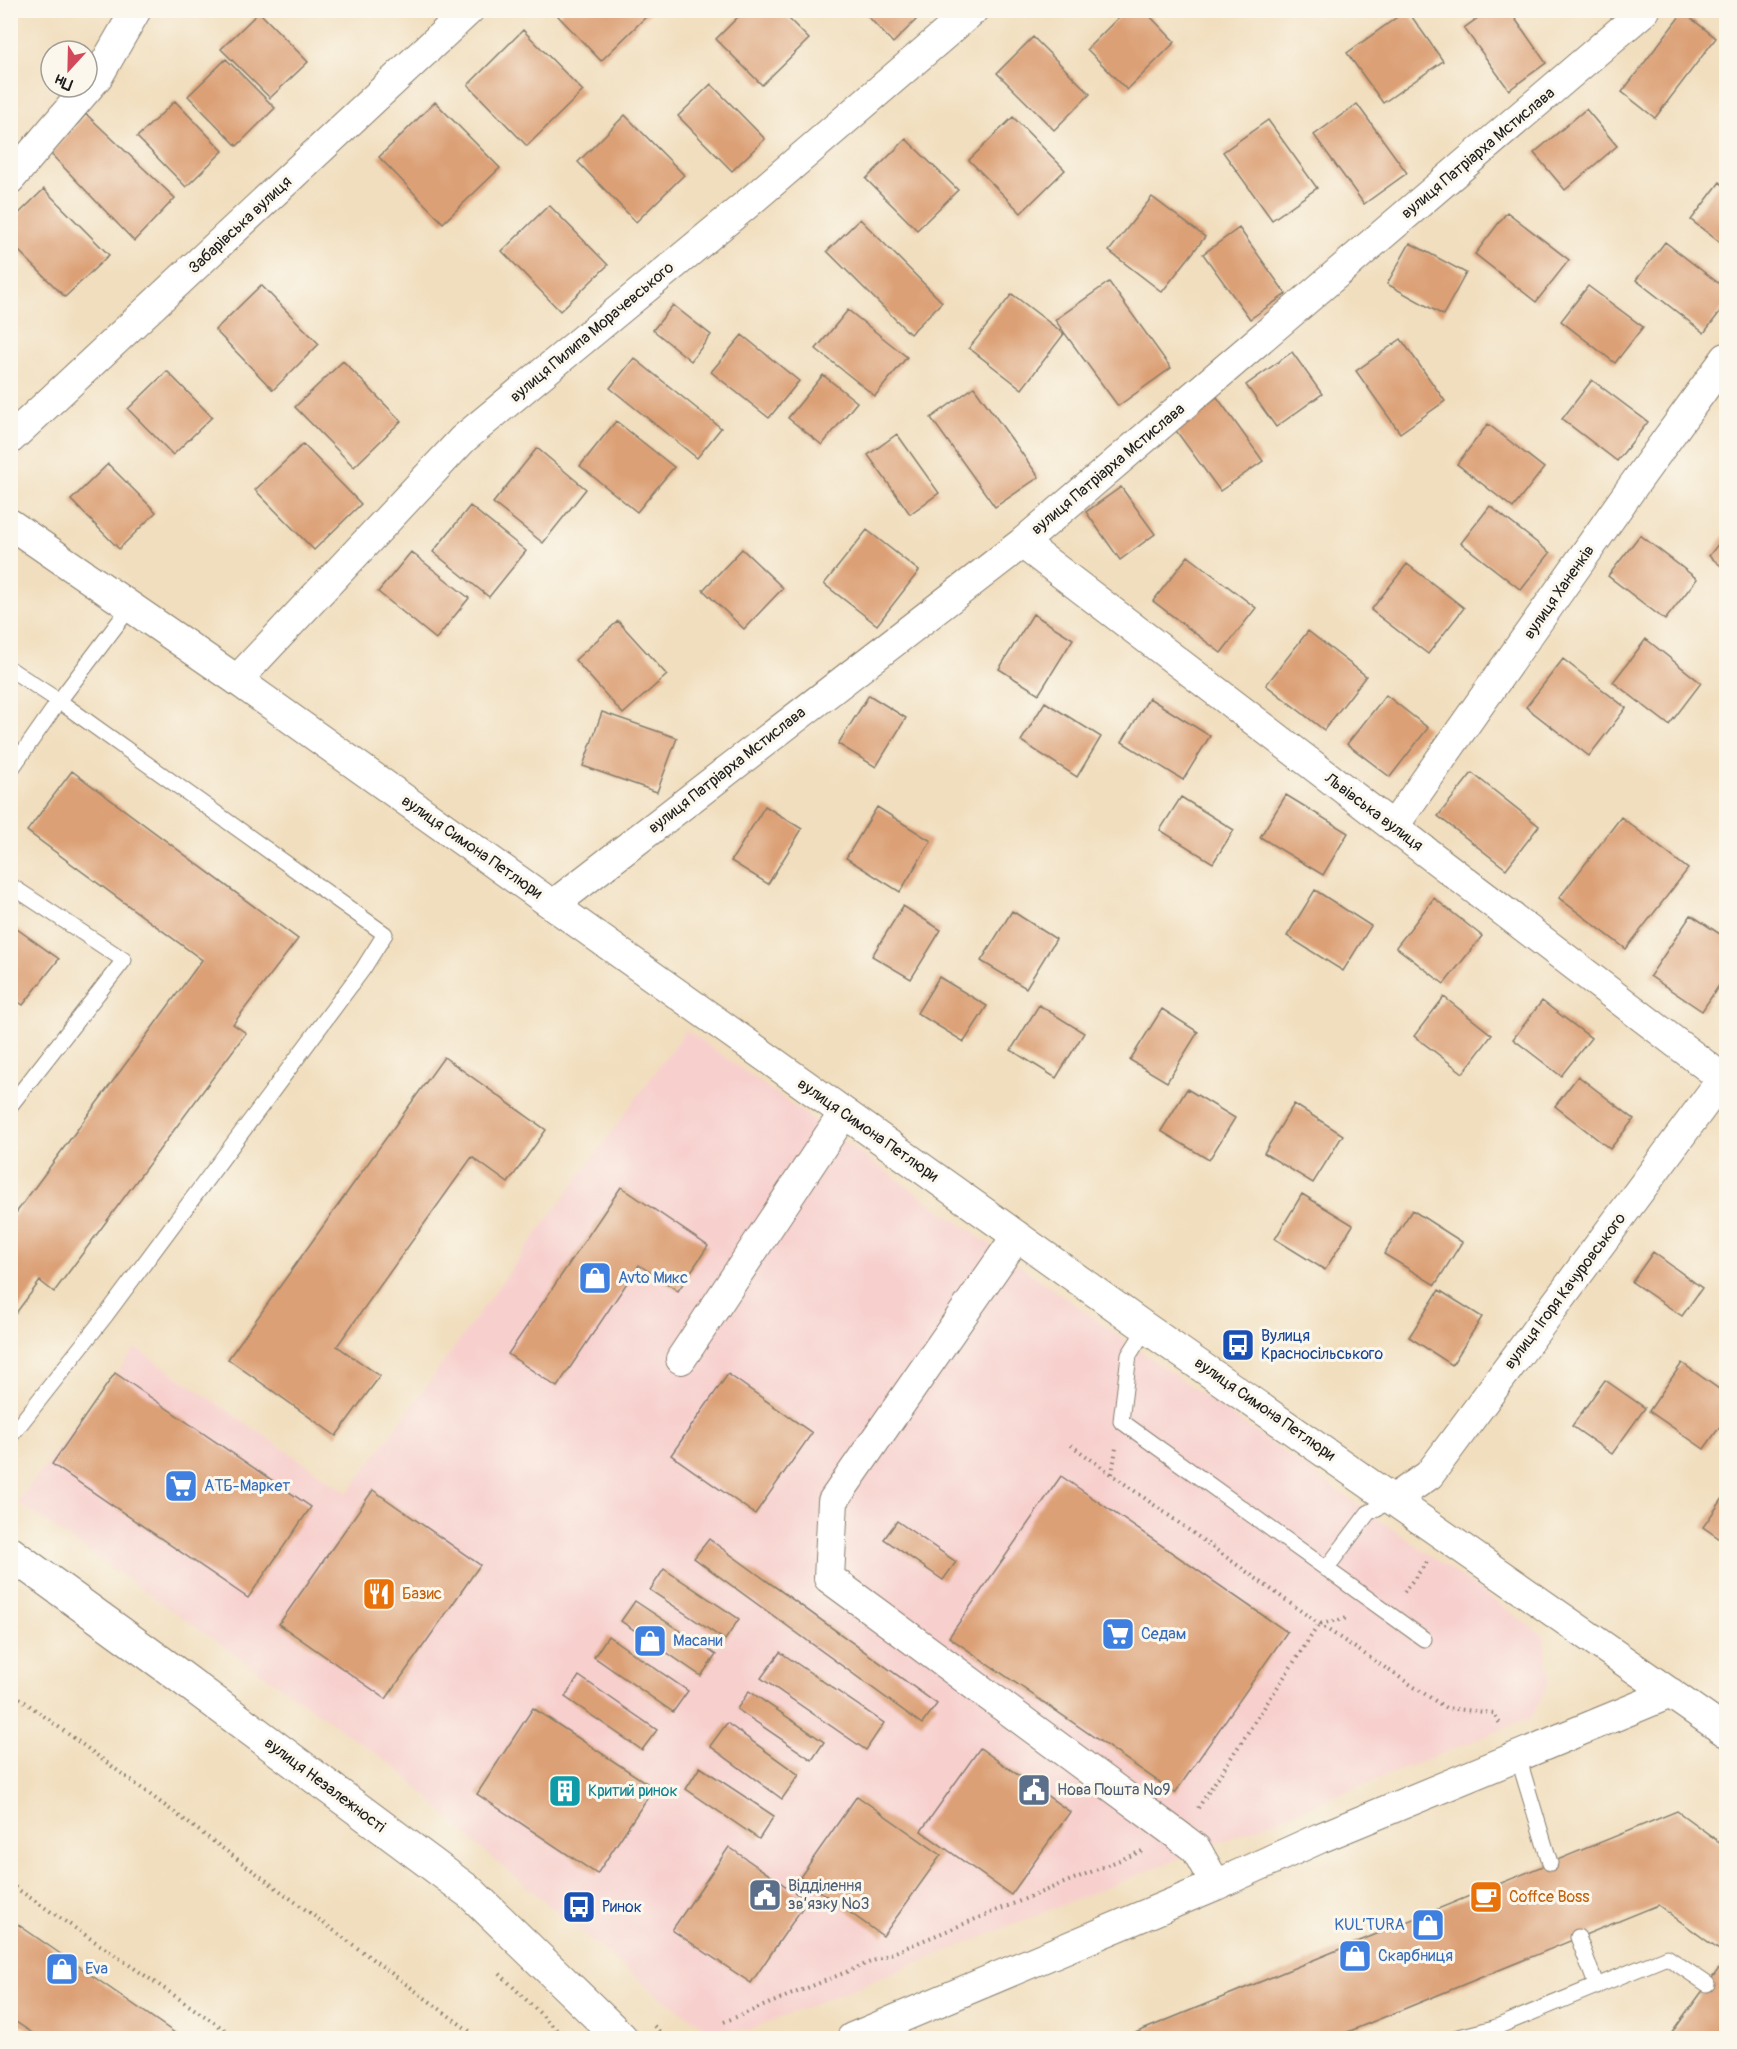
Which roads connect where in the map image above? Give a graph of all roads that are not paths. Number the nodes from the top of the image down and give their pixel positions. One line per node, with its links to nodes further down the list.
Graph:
1 (136, 10): 5 (street)
2 (469, 10): 7 (street, Забарівська вулиця)
3 (973, 10): 12 (street, вулиця Пилипа Морачевського)
4 (1646, 10): 9 (street, вулиця Патріарха Мстислава)
5 (10, 178)
6 (1726, 358): 15 (street, вулиця Ханенків)
7 (10, 439)
8 (10, 524): 10 (street, вулиця Симона Петлюри)
9 (1022, 543): 15 (street, Львівська вулиця); 17 (street, вулиця Патріарха Мстислава)
10 (131, 606): 12 (street, вулиця Симона Петлюри); 13 (lane)
11 (10, 669): 13 (lane)
12 (237, 680): 17 (street, вулиця Симона Петлюри)
13 (59, 701): 14 (lane); 24 (lane)
14 (10, 771)
15 (1393, 827): 18 (street, Львівська вулиця)
16 (10, 885): 19 (lane)
17 (553, 905): 20 (street, вулиця Симона Петлюри)
18 (1725, 1078): 25 (street, вулиця Ігоря Качуровського)
19 (10, 1106)
20 (844, 1113): 21 (street, вулиця Симона Петлюри); 23 (street)
21 (1017, 1236): 22 (street, вулиця Симона Петлюри); 33 (street)
22 (1146, 1328): 25 (street, вулиця Симона Петлюри); 27 (lane)
23 (681, 1359)
24 (10, 1437)
25 (1394, 1499): 27 (lane); 29 (street, вулиця Симона Петлюри)
26 (10, 1553): 38 (street, вулиця Незалежності)
27 (1326, 1569): 28 (lane)
28 (1424, 1639)
29 (1671, 1693): 30 (street, вулиця Симона Петлюри); 31 (street)
30 (1726, 1732)
31 (1518, 1757): 32 (lane); 33 (street)
32 (1550, 1863)
33 (1216, 1885): 39 (street)
34 (1578, 1937): 36 (lane)
35 (1707, 1984): 36 (lane)
36 (1597, 1987): 37 (lane)
37 (1490, 2033): 40 (lane)
38 (621, 2038)
39 (852, 2038)
40 (1455, 2038)

